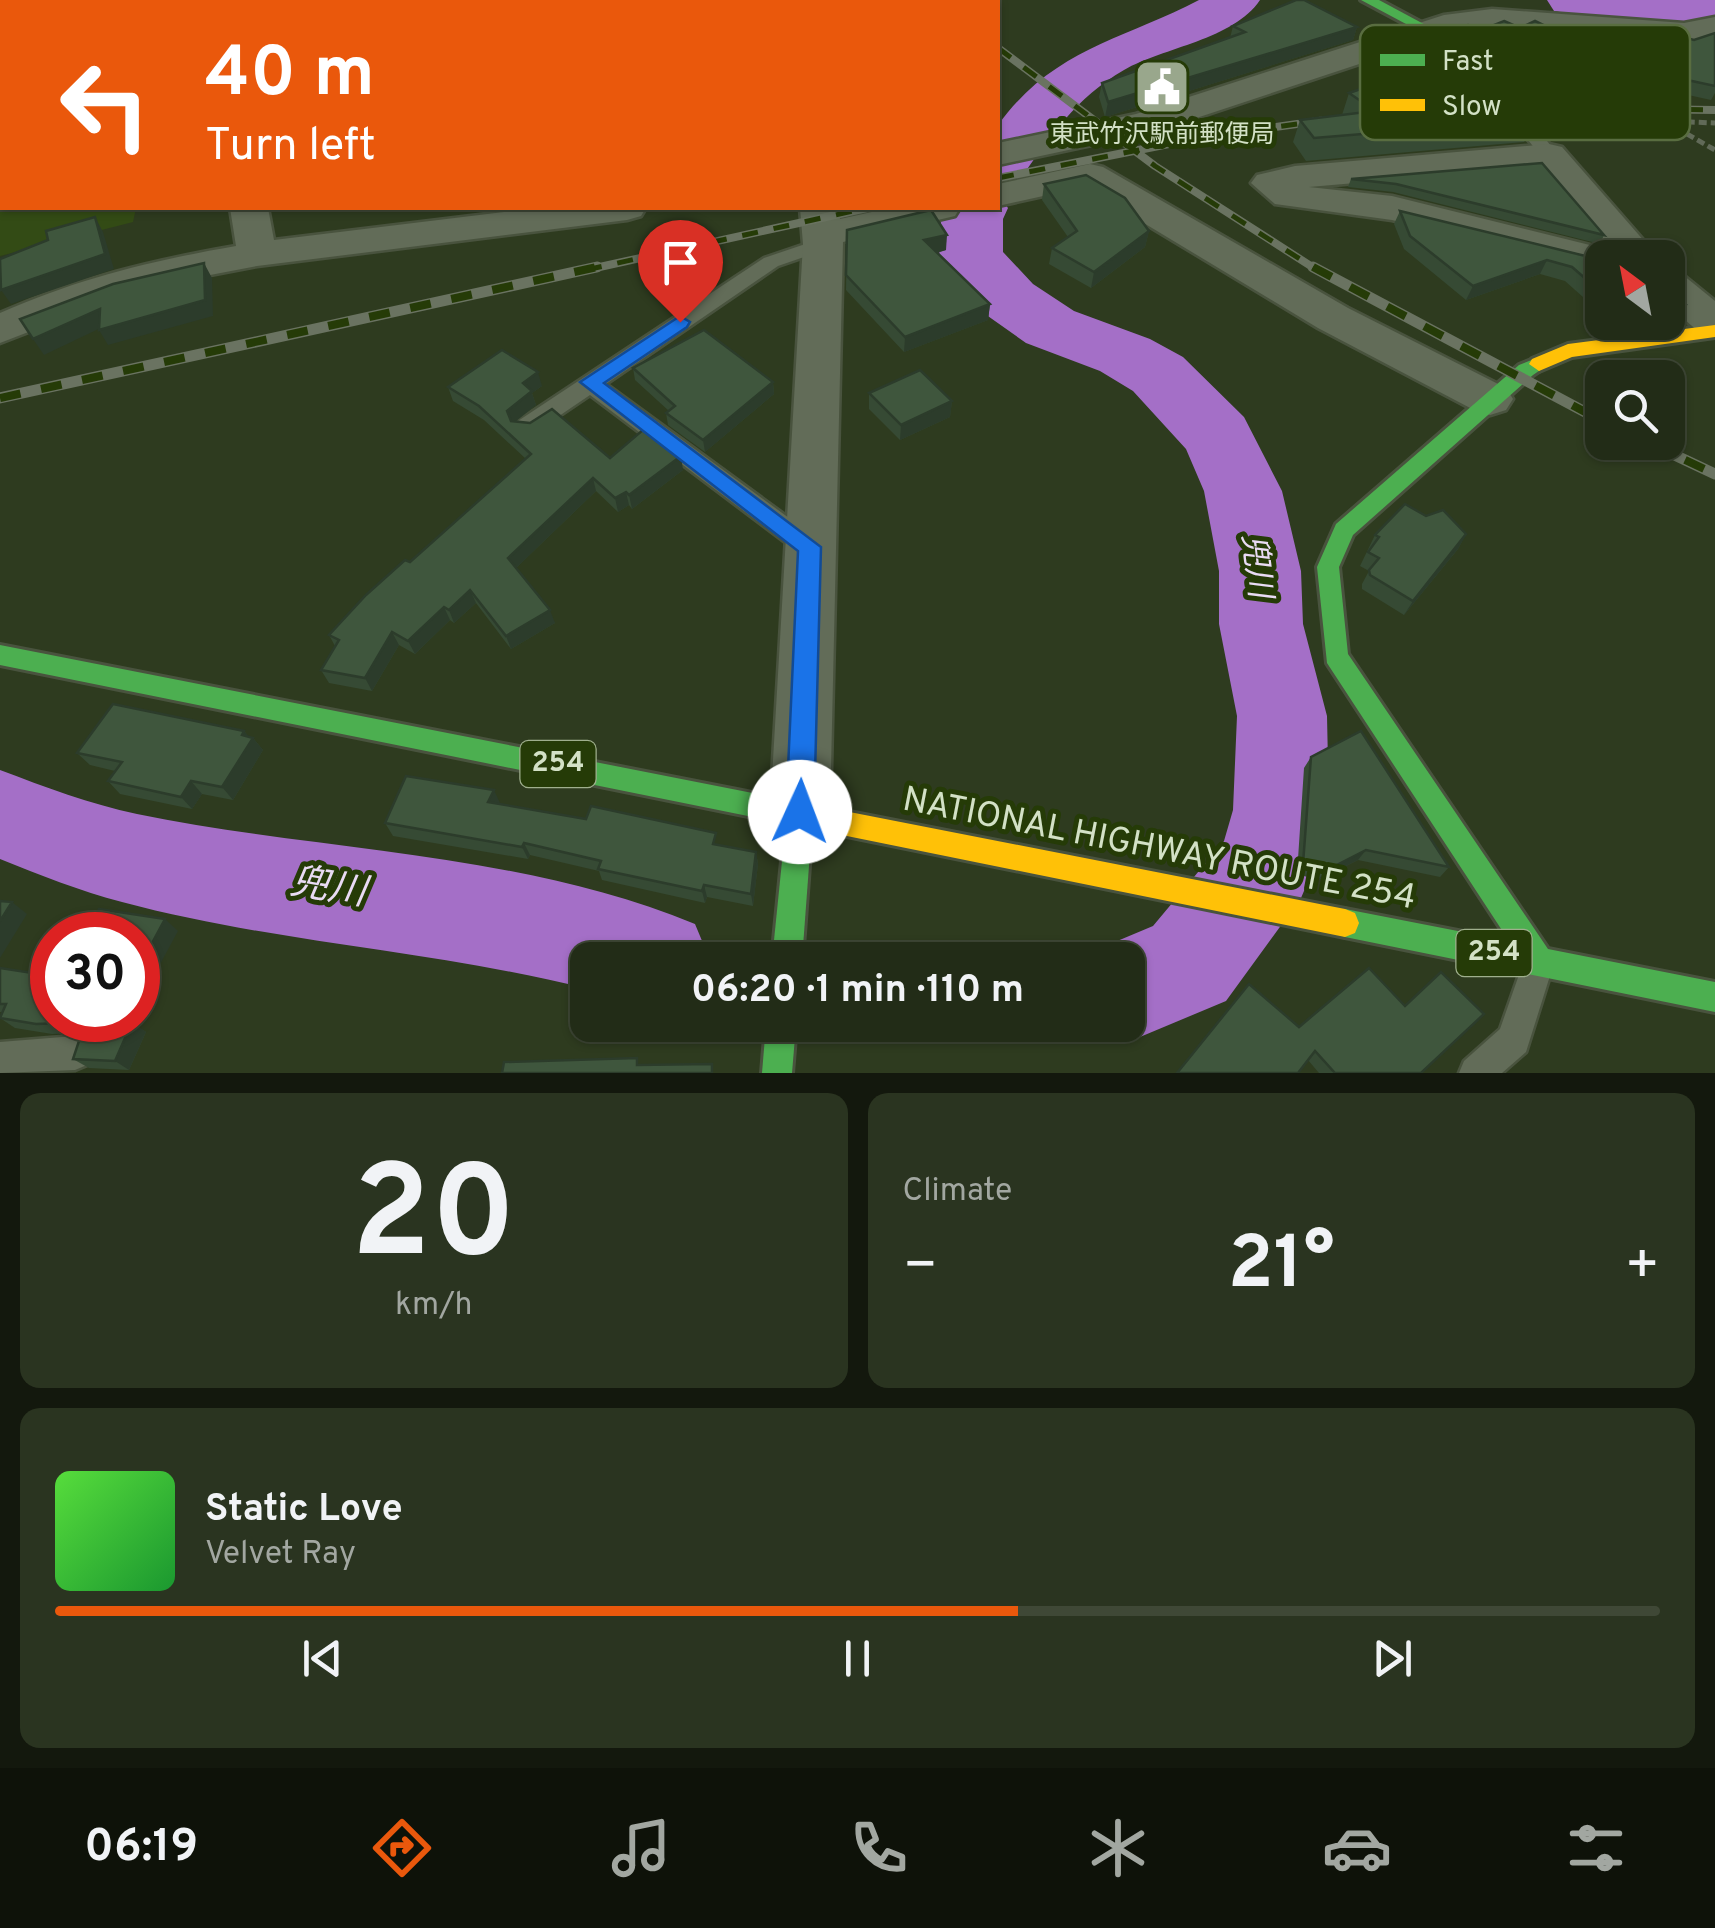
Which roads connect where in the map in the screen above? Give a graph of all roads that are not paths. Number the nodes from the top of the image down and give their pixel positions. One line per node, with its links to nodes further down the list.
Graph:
1 (1368, 0): 2 (main road)
2 (1402, 25)
3 (1473, 25): 4 (street)
4 (1572, 25)
5 (1360, 60): 8 (street)
6 (1537, 140): 7 (lane)
7 (1542, 146): 14 (street); 16 (street)
8 (1000, 154)
9 (1013, 192): 21 (street)
10 (250, 210): 15 (street)
11 (611, 210): 15 (street)
12 (929, 210): 13 (street)
13 (822, 228): 20 (lane); 23 (street)
14 (1623, 240)
15 (257, 254): 19 (street)
16 (1585, 256)
17 (1685, 300): 18 (street)
18 (1715, 327): 21 (main road)
19 (0, 329)
20 (590, 382): 22 (lane); 23 (lane)
21 (1490, 399): 27 (main road)
22 (526, 428)
23 (810, 547): 25 (street)
24 (0, 655): 25 (main road, NATIONAL HIGHWAY ROUTE 254 / 254)
25 (800, 812): 26 (main road); 27 (main road, NATIONAL HIGHWAY ROUTE 254 / 254)
26 (789, 942)
27 (1539, 961): 28 (main road, NATIONAL HIGHWAY ROUTE 254 / 254); 33 (lane)
28 (1715, 997)
29 (780, 1042): 32 (main road)
30 (74, 1052): 31 (lane)
31 (0, 1059)
32 (777, 1073)
33 (1476, 1073)

